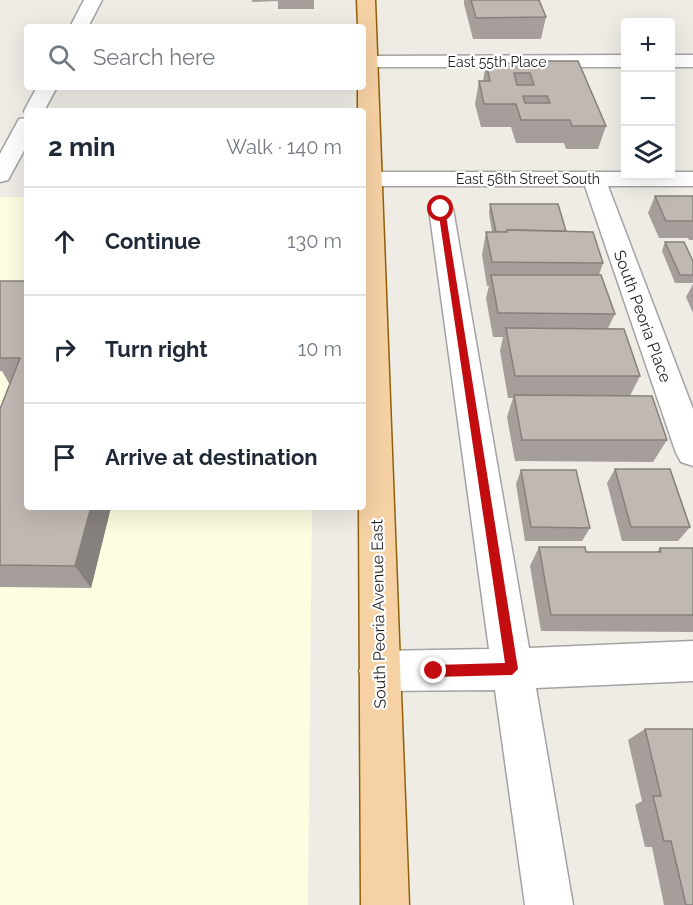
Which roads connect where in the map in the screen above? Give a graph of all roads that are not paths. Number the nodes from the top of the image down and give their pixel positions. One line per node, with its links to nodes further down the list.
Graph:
1 (93, 0): 3 (street)
2 (366, 0): 6 (main road, South Peoria Avenue East)
3 (81, 24)
4 (675, 61): 5 (street)
5 (693, 61)
6 (368, 62): 7 (street, East 55th Place); 14 (main road, South Peoria Avenue East)
7 (621, 62)
8 (45, 90): 9 (street)
9 (36, 108)
10 (24, 132): 11 (street)
11 (6, 178)
12 (594, 179): 13 (street, East 56th Street South); 14 (street, East 56th Street South); 16 (street, South Peoria Place)
13 (693, 179)
14 (366, 180): 19 (main road, South Peoria Avenue East)
15 (441, 209): 18 (street)
16 (693, 453)
17 (693, 661): 18 (street)
18 (512, 669): 19 (street); 21 (street)
19 (379, 671): 20 (main road, South Peoria Avenue East)
20 (385, 905)
21 (549, 905)

